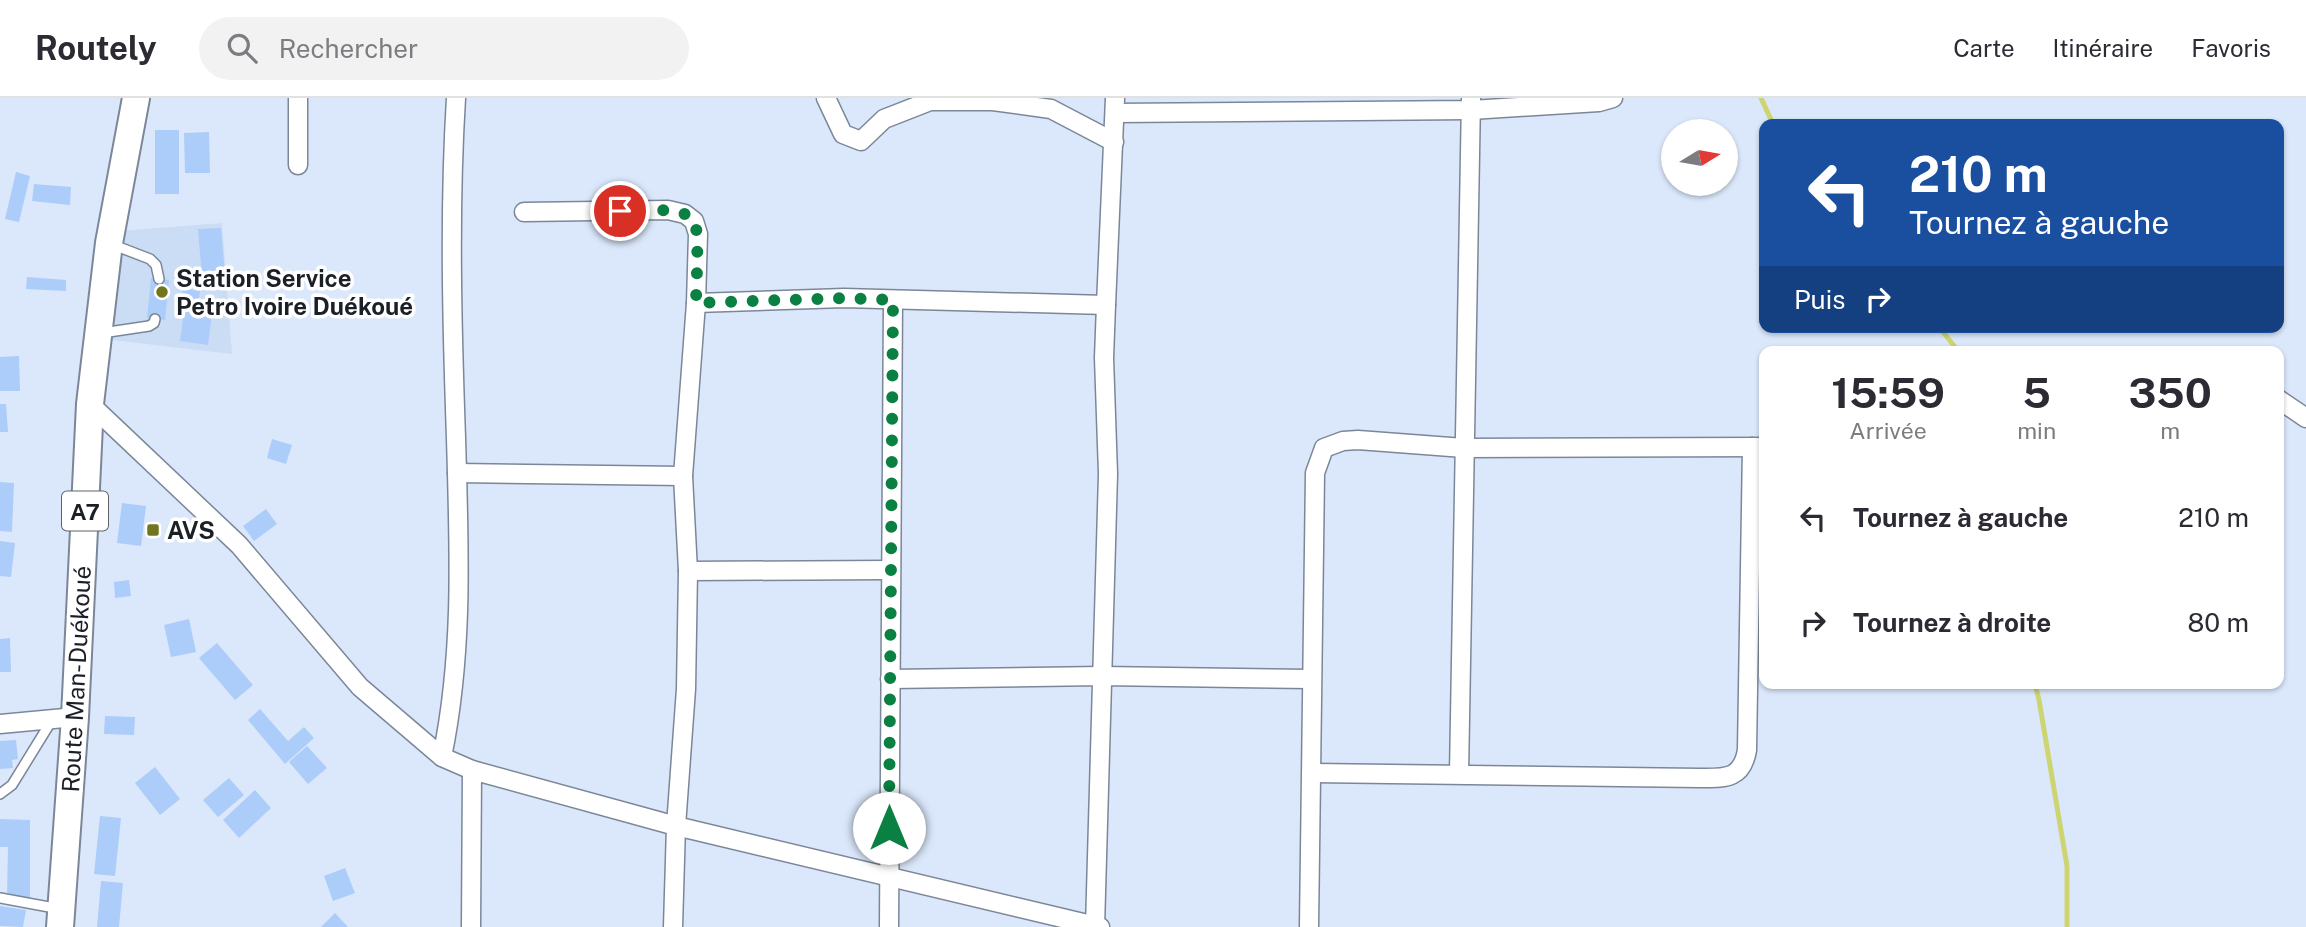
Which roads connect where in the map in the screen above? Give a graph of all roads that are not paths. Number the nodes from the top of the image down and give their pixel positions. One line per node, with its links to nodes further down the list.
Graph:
1 (136, 98): 12 (main road, Route Man-Duékoué / A7)
2 (298, 98): 10 (street)
3 (456, 98): 24 (street)
4 (826, 98): 9 (street)
5 (1614, 98): 6 (street)
6 (1471, 104): 8 (street); 23 (street)
7 (1115, 105): 8 (street); 9 (street)
8 (1291, 105)
9 (1114, 142): 16 (street)
10 (298, 164)
11 (524, 212): 15 (street)
12 (109, 243): 13 (lane); 18 (main road, Route Man-Duékoué / A7)
13 (159, 279)
14 (893, 300): 15 (street); 16 (street); 26 (street)
15 (696, 303): 25 (street)
16 (1106, 305): 28 (street)
17 (155, 319): 18 (lane)
18 (100, 333): 20 (main road, Route Man-Duékoué / A7)
19 (2284, 403): 21 (street)
20 (90, 404): 31 (main road, Route Man-Duékoué / A7); 33 (street)
21 (2306, 418)
22 (1758, 447): 23 (street); 36 (street)
23 (1464, 448): 30 (street); 36 (street)
24 (457, 473): 25 (street); 33 (street)
25 (683, 475): 27 (street)
26 (890, 570): 27 (street); 29 (street)
27 (688, 571): 38 (street)
28 (1102, 676): 29 (street); 30 (street); 42 (street)
29 (890, 679): 39 (street)
30 (1311, 679): 35 (street)
31 (64, 718): 32 (street); 37 (lane); 41 (main road, Route Man-Duékoué / A7)
32 (0, 724)
33 (442, 757): 34 (street)
34 (472, 770): 38 (street); 43 (street)
35 (1313, 774): 36 (street); 46 (street)
36 (1459, 774)
37 (0, 794)
38 (676, 826): 39 (street); 44 (street)
39 (889, 877): 42 (street); 45 (street)
40 (0, 898): 41 (lane)
41 (60, 918)
42 (1096, 926)
43 (471, 927)
44 (673, 927)
45 (888, 927)
46 (1309, 927)

